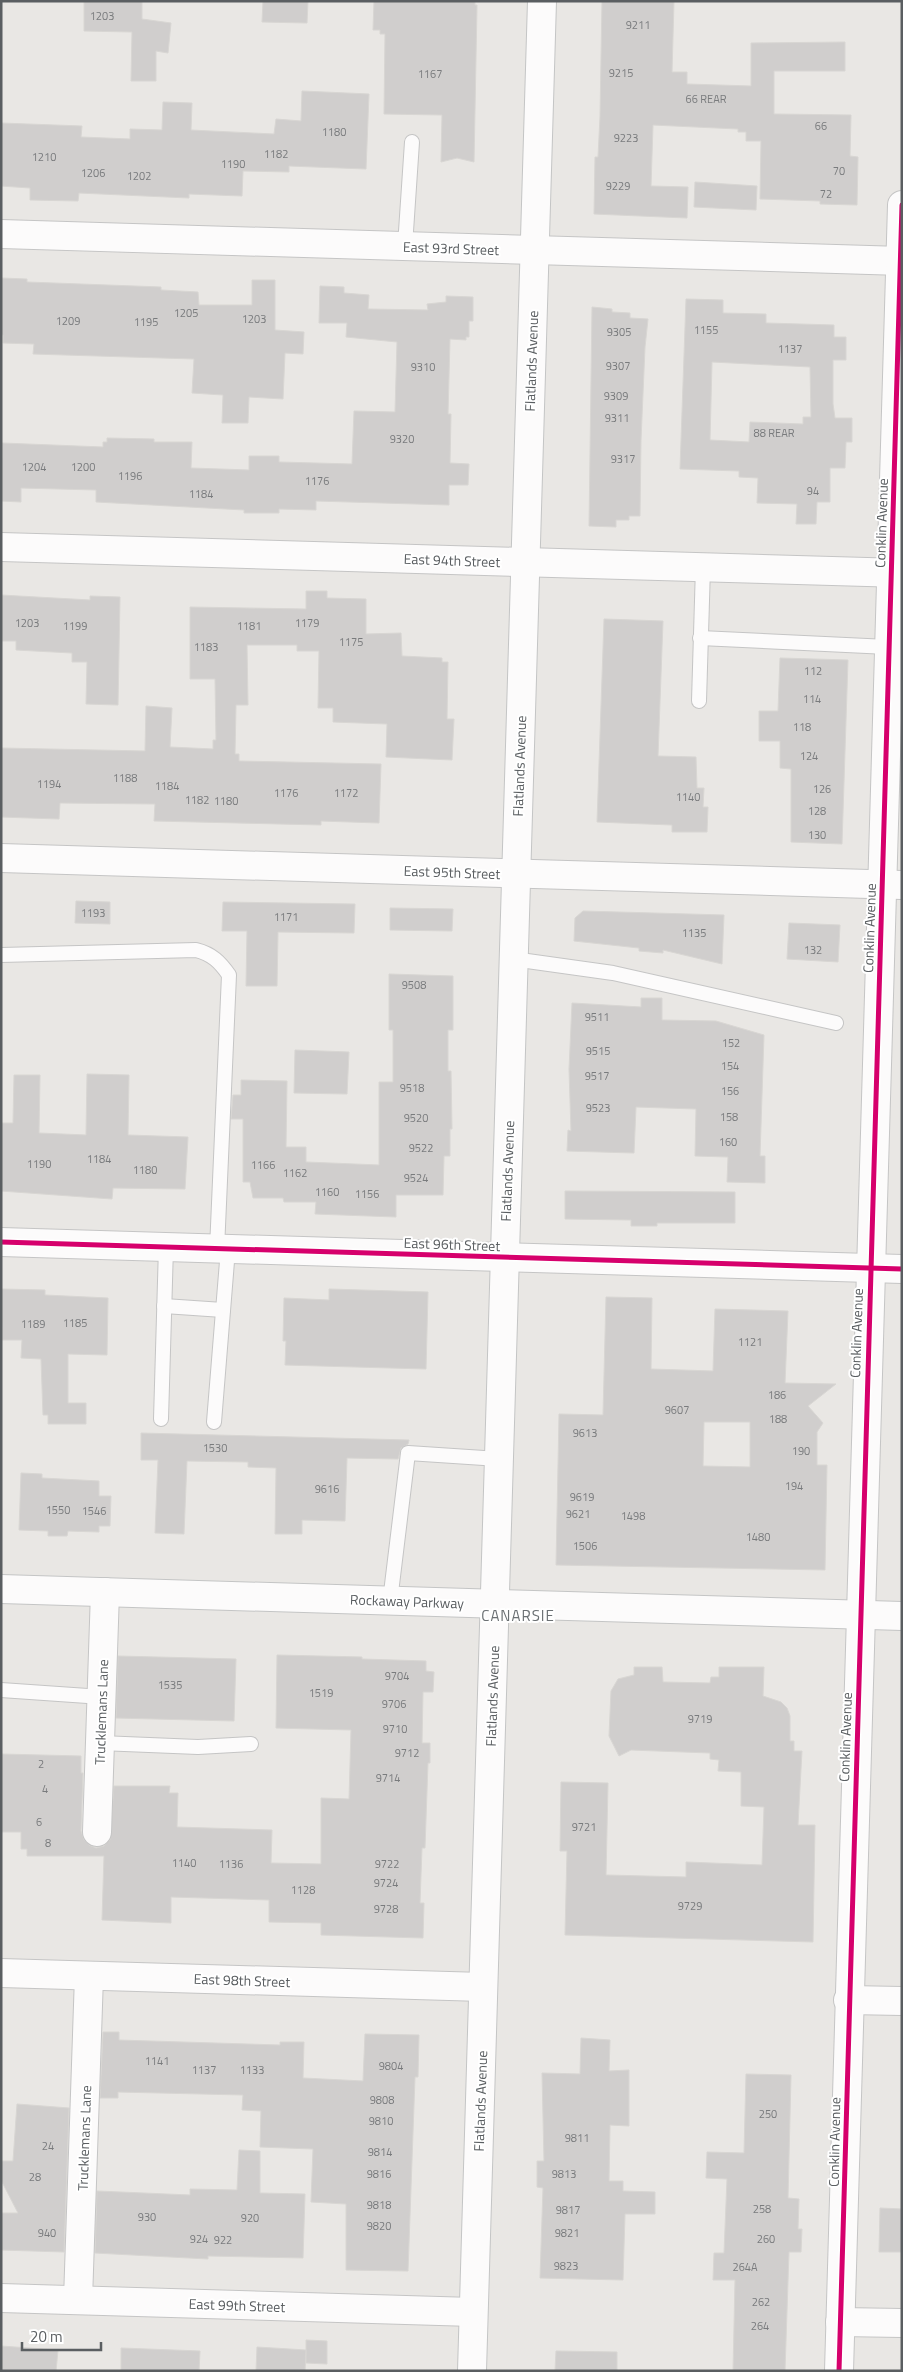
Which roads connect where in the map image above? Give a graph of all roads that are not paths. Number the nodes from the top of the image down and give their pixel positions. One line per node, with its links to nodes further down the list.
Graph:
1 (542, 1): 6 (street, Flatlands Avenue)
2 (412, 142): 5 (lane)
3 (902, 205): 7 (street, Conklin Avenue)
4 (1, 234): 5 (street, East 93rd Street)
5 (405, 246): 6 (street, East 93rd Street)
6 (534, 250): 7 (street, East 93rd Street); 9 (street, Flatlands Avenue)
7 (901, 261): 11 (street, Conklin Avenue)
8 (1, 547): 9 (street, East 94th Street)
9 (525, 562): 10 (street, East 94th Street); 16 (street, Flatlands Avenue)
10 (703, 567): 11 (street, East 94th Street); 12 (lane)
11 (896, 573): 13 (street, Conklin Avenue)
12 (700, 638): 13 (lane); 14 (lane)
13 (888, 647): 17 (street, Conklin Avenue)
14 (698, 701)
15 (1, 858): 16 (street, East 95th Street)
16 (516, 873): 17 (street, East 95th Street); 19 (street, Flatlands Avenue)
17 (892, 885): 25 (street, Conklin Avenue)
18 (1, 955): 23 (lane)
19 (513, 959): 20 (lane); 24 (street, Flatlands Avenue)
20 (836, 1024)
21 (1, 1242): 22 (street, East 96th Street)
22 (166, 1247): 23 (street, East 96th Street); 27 (lane)
23 (223, 1249): 24 (street, East 96th Street); 28 (lane)
24 (505, 1257): 25 (street, East 96th Street); 31 (street, Flatlands Avenue)
25 (870, 1268): 26 (street, East 96th Street); 36 (street, Conklin Avenue)
26 (902, 1269)
27 (164, 1306): 28 (lane); 29 (lane)
28 (223, 1310): 30 (lane)
29 (161, 1419)
30 (214, 1422)
31 (499, 1459): 34 (lane); 35 (street, Flatlands Avenue)
32 (1, 1589): 33 (street, Rockaway Parkway)
33 (105, 1592): 34 (street, Rockaway Parkway); 39 (street, Trucklemans Lane)
34 (390, 1601): 35 (street, Rockaway Parkway)
35 (495, 1604): 36 (street, Rockaway Parkway); 45 (street, Flatlands Avenue)
36 (860, 1615): 37 (street, Rockaway Parkway); 46 (street, Conklin Avenue)
37 (902, 1616)
38 (1, 1690): 39 (lane)
39 (102, 1697): 40 (street, Trucklemans Lane)
40 (100, 1743): 41 (lane); 42 (street, Trucklemans Lane)
41 (251, 1744)
42 (97, 1832)
43 (1, 1973): 44 (street, East 98th Street)
44 (89, 1976): 45 (street, East 98th Street); 49 (street, Trucklemans Lane)
45 (483, 1987): 50 (street, Flatlands Avenue)
46 (848, 2000): 47 (street); 51 (street, Conklin Avenue)
47 (902, 2001)
48 (1, 2298): 49 (street, East 99th Street)
49 (78, 2300): 50 (street, East 99th Street)
50 (474, 2312): 53 (street, Flatlands Avenue)
51 (840, 2322): 52 (street); 54 (street, Conklin Avenue)
52 (902, 2323)
53 (472, 2371)
54 (839, 2371)

